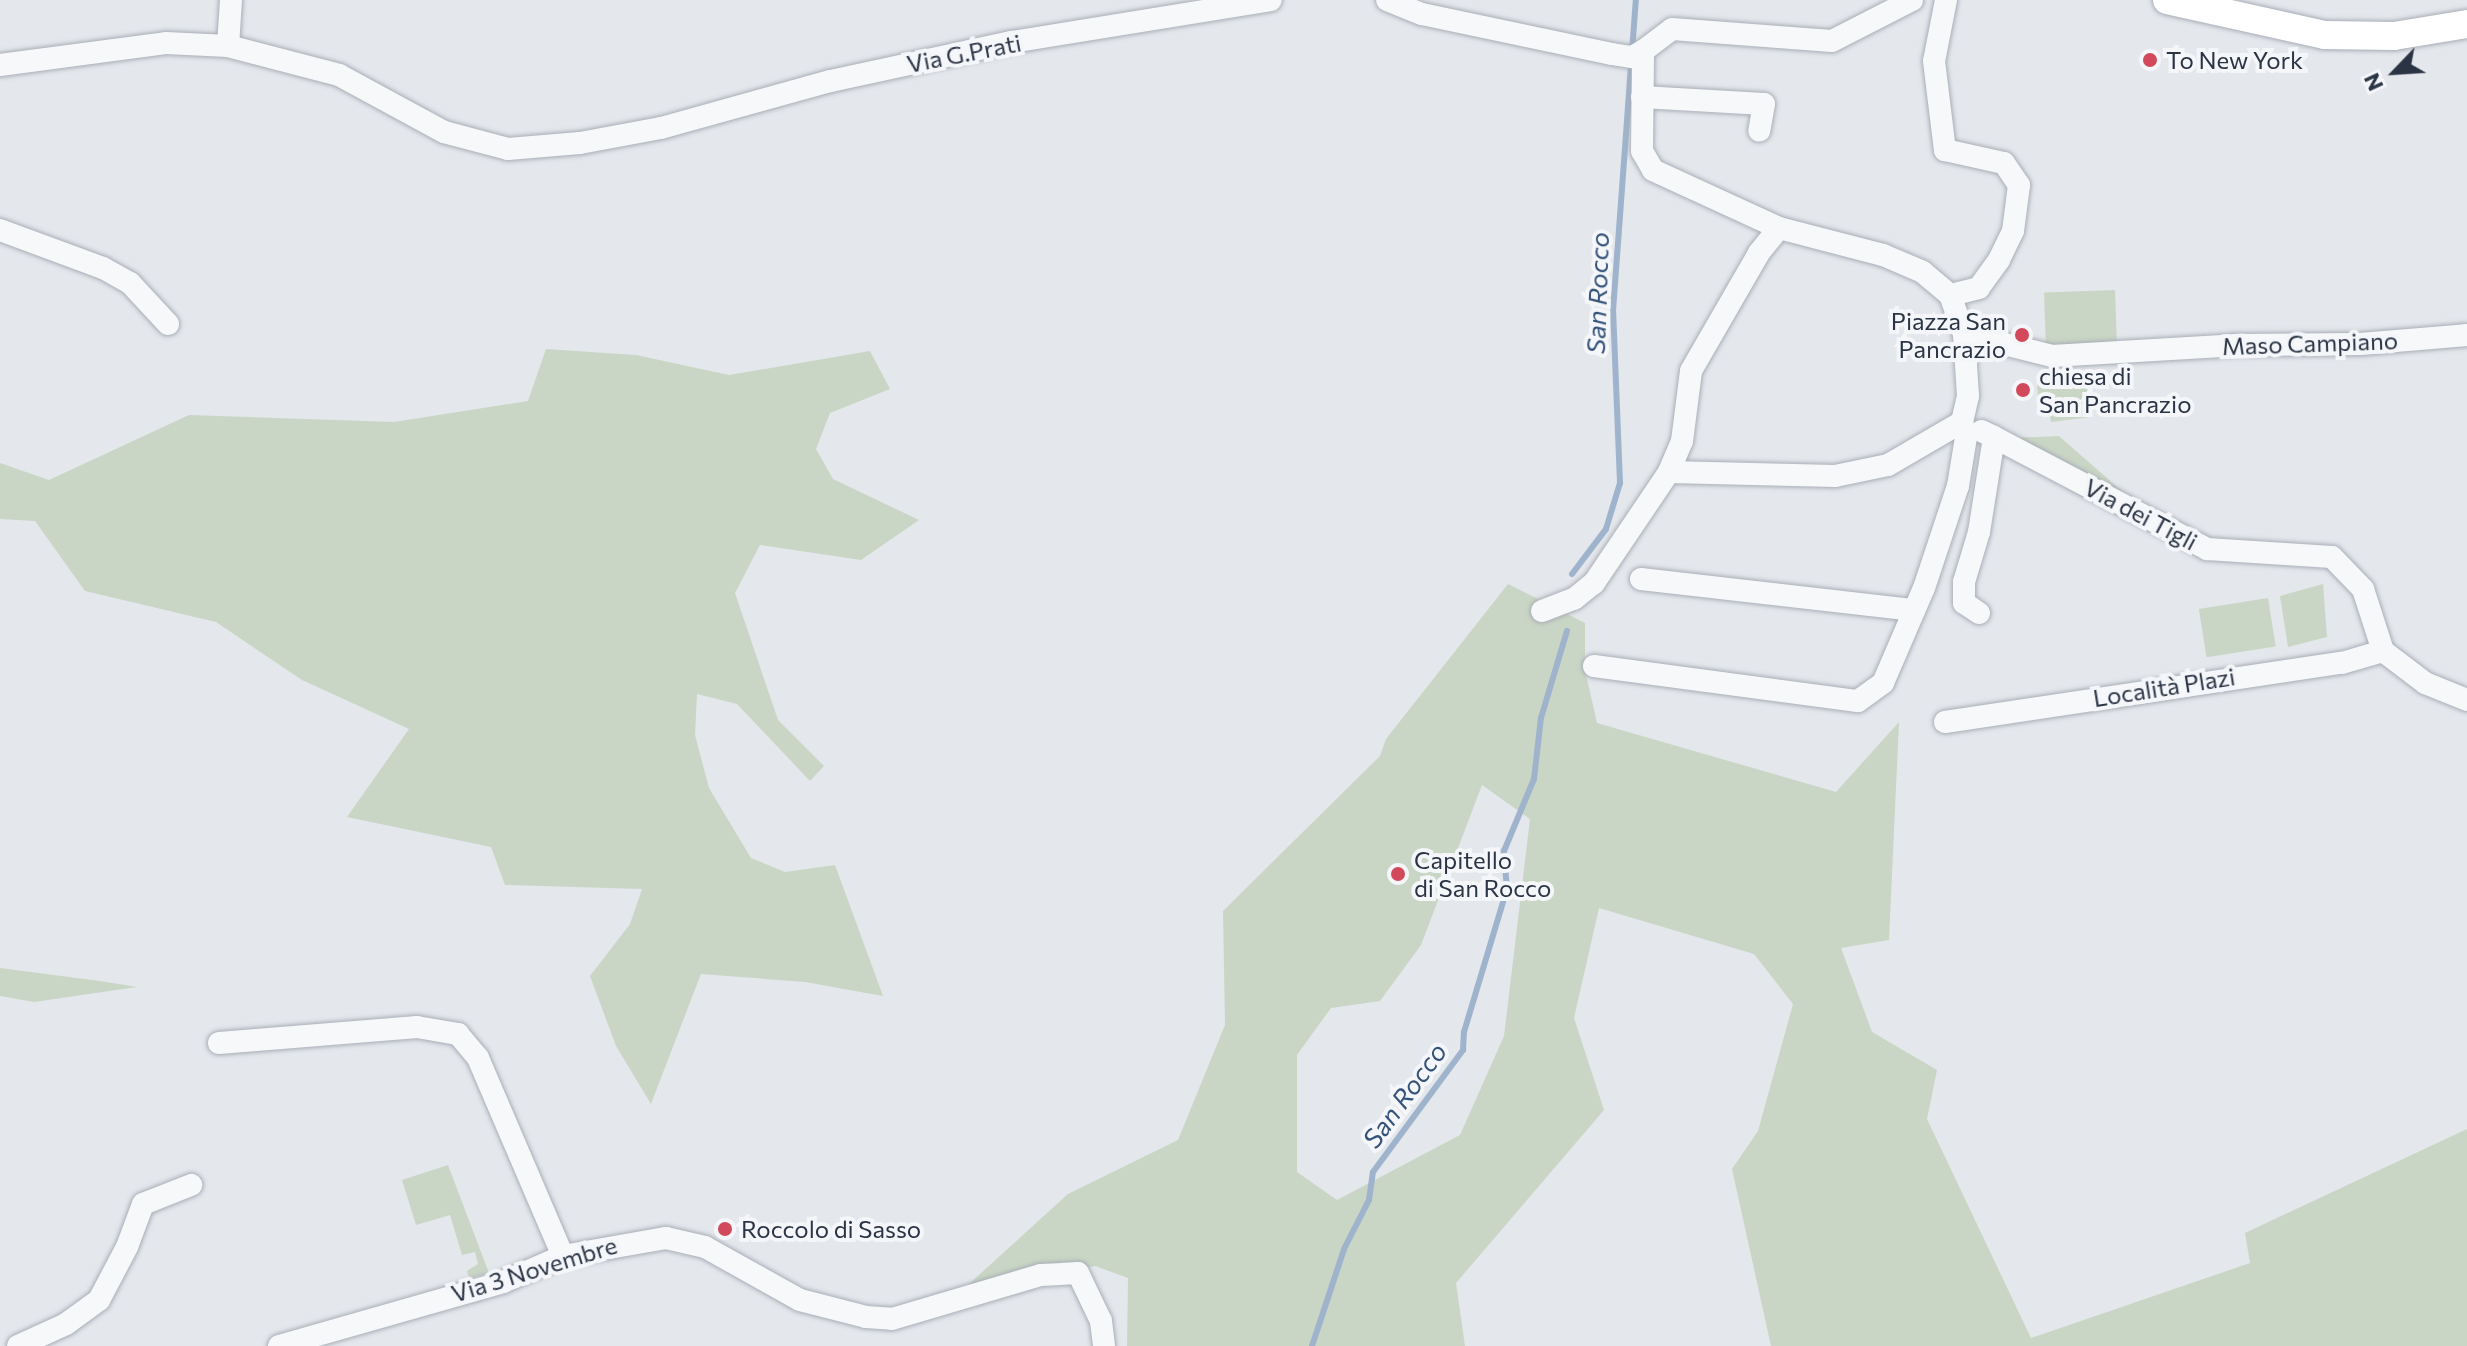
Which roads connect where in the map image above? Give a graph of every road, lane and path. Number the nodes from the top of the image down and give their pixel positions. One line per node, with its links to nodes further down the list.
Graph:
1 (231, 0): 9 (street)
2 (1271, 0): 9 (street, Via G.Prati)
3 (1387, 0): 10 (street)
4 (1912, 0): 10 (street)
5 (1946, 0): 16 (street)
6 (2167, 0): 7 (main road)
7 (2245, 8): 8 (main road)
8 (2467, 24)
9 (228, 46): 11 (street, Via G.Prati)
10 (1629, 54): 12 (street)
11 (0, 65)
12 (1642, 97): 13 (street); 14 (street)
13 (1759, 131)
14 (1779, 228): 16 (street); 22 (street)
15 (0, 230): 17 (street)
16 (1950, 295): 18 (street)
17 (168, 324)
18 (1964, 334): 19 (street, Maso Campiano); 20 (street)
19 (2467, 335)
20 (1962, 422): 21 (street, Via dei Tigli); 22 (street); 24 (street)
21 (1994, 437): 26 (street); 27 (street, Via dei Tigli)
22 (1669, 472): 25 (street)
23 (1641, 579): 24 (street)
24 (1914, 610): 28 (street)
25 (1542, 611)
26 (1979, 613)
27 (2383, 651): 29 (street); 30 (street, Località Plazi)
28 (1594, 666)
29 (2467, 700)
30 (1945, 722)
31 (219, 1043): 33 (street)
32 (191, 1185): 34 (street)
33 (563, 1256): 35 (street, Via 3 Novembre); 36 (street, Via 3 Novembre)
34 (18, 1346)
35 (279, 1346)
36 (1104, 1346)

